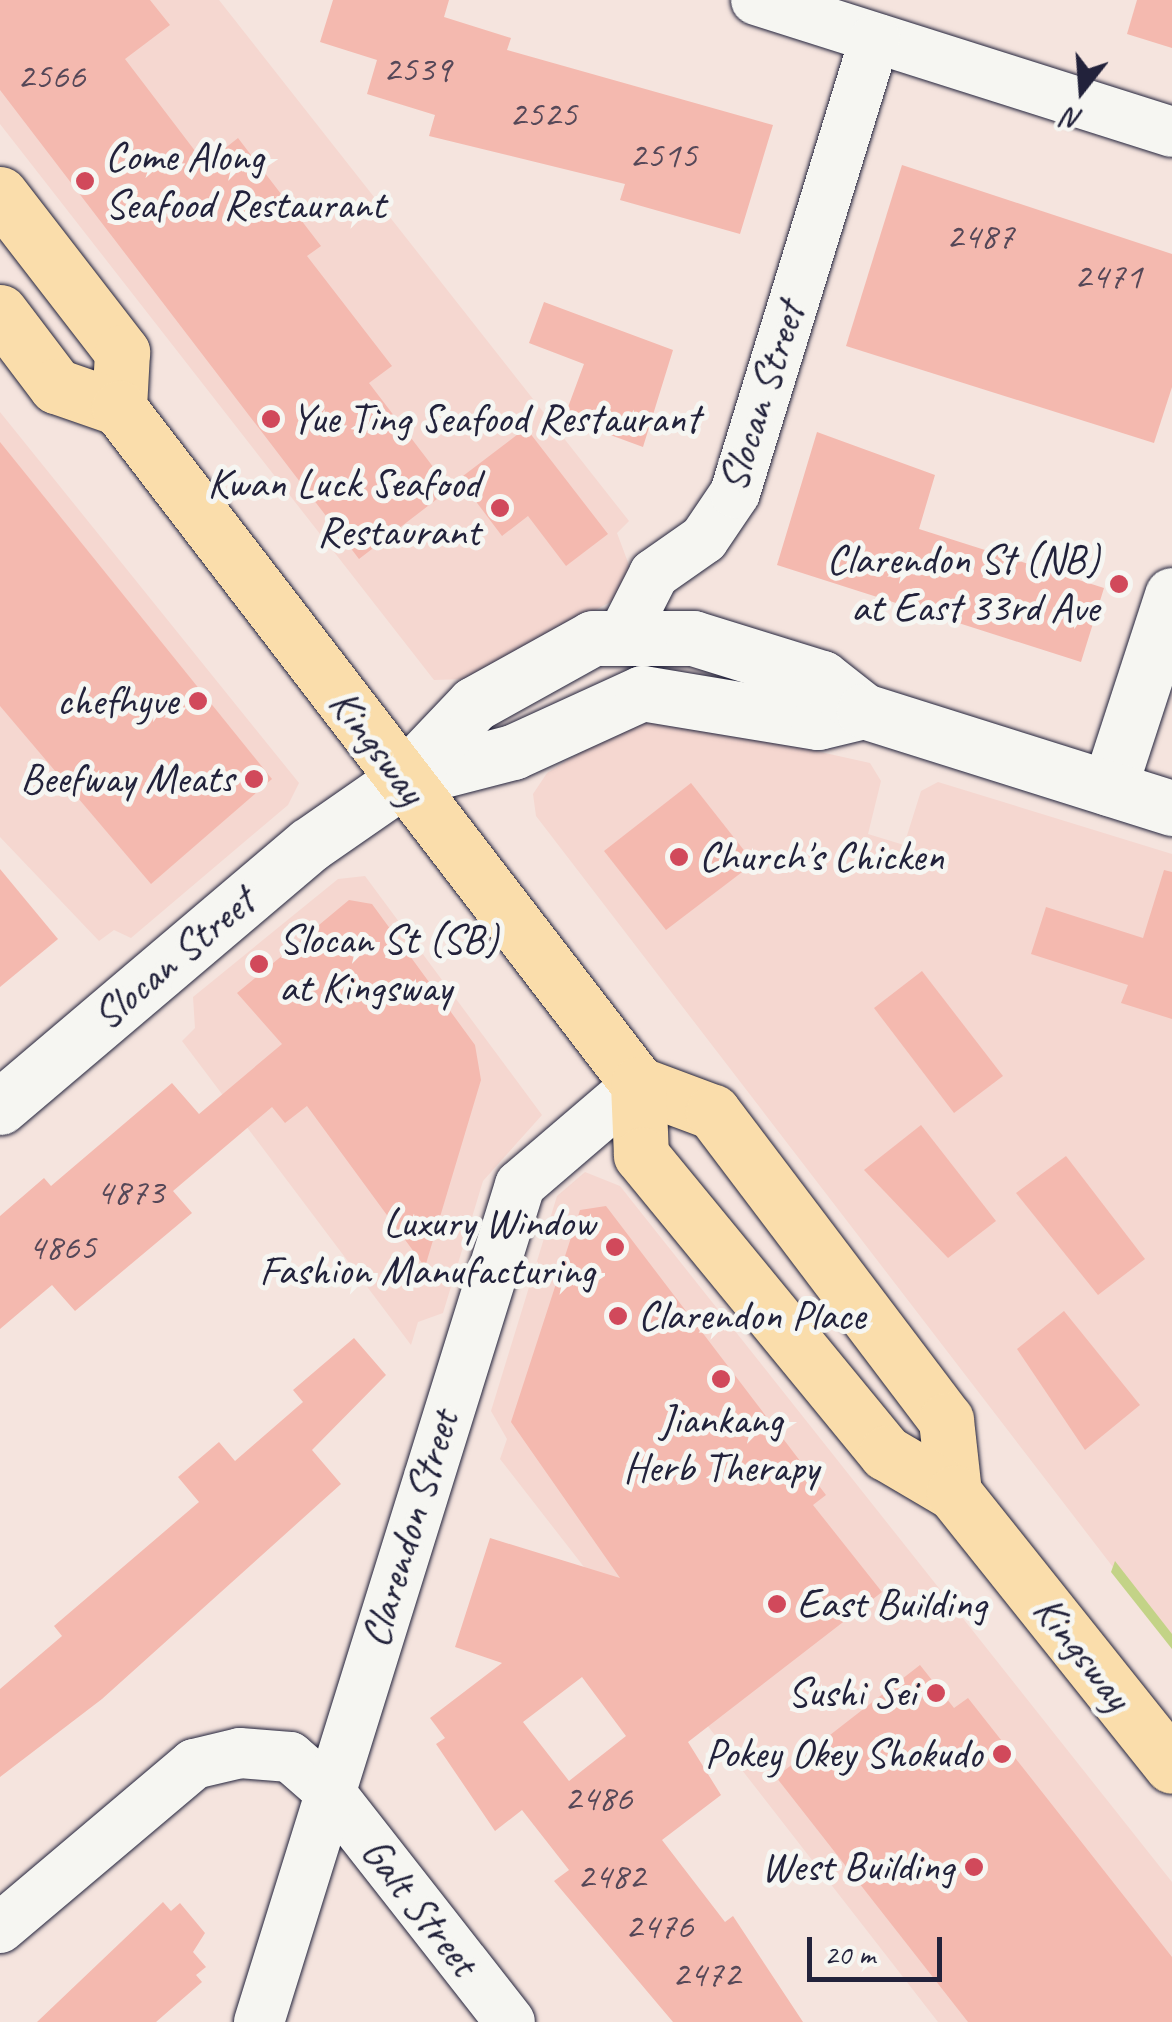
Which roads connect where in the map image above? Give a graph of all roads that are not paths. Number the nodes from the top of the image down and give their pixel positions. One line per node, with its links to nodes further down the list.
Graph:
1 (756, 0): 2 (street)
2 (875, 38): 3 (street); 8 (street, Slocan Street)
3 (1172, 132)
4 (0, 194): 6 (main road)
5 (0, 312): 6 (main road)
6 (120, 408): 10 (main road, Kingsway)
7 (1172, 595): 11 (street)
8 (625, 631): 9 (street); 10 (street, Slocan Street)
9 (864, 711): 10 (street, Slocan Street); 11 (street)
10 (401, 780): 13 (main road, Kingsway); 14 (street, Slocan Street)
11 (1109, 788): 12 (street)
12 (1172, 808)
13 (638, 1084): 15 (main road, Kingsway); 15 (main road); 17 (street, Clarendon Street)
14 (0, 1108)
15 (954, 1493): 16 (main road, Kingsway)
16 (1172, 1766)
17 (329, 1792): 18 (street, Galt Street); 19 (street, Clarendon Street); 20 (street, Galt Street)
18 (0, 1928)
19 (259, 2022)
20 (510, 2022)

